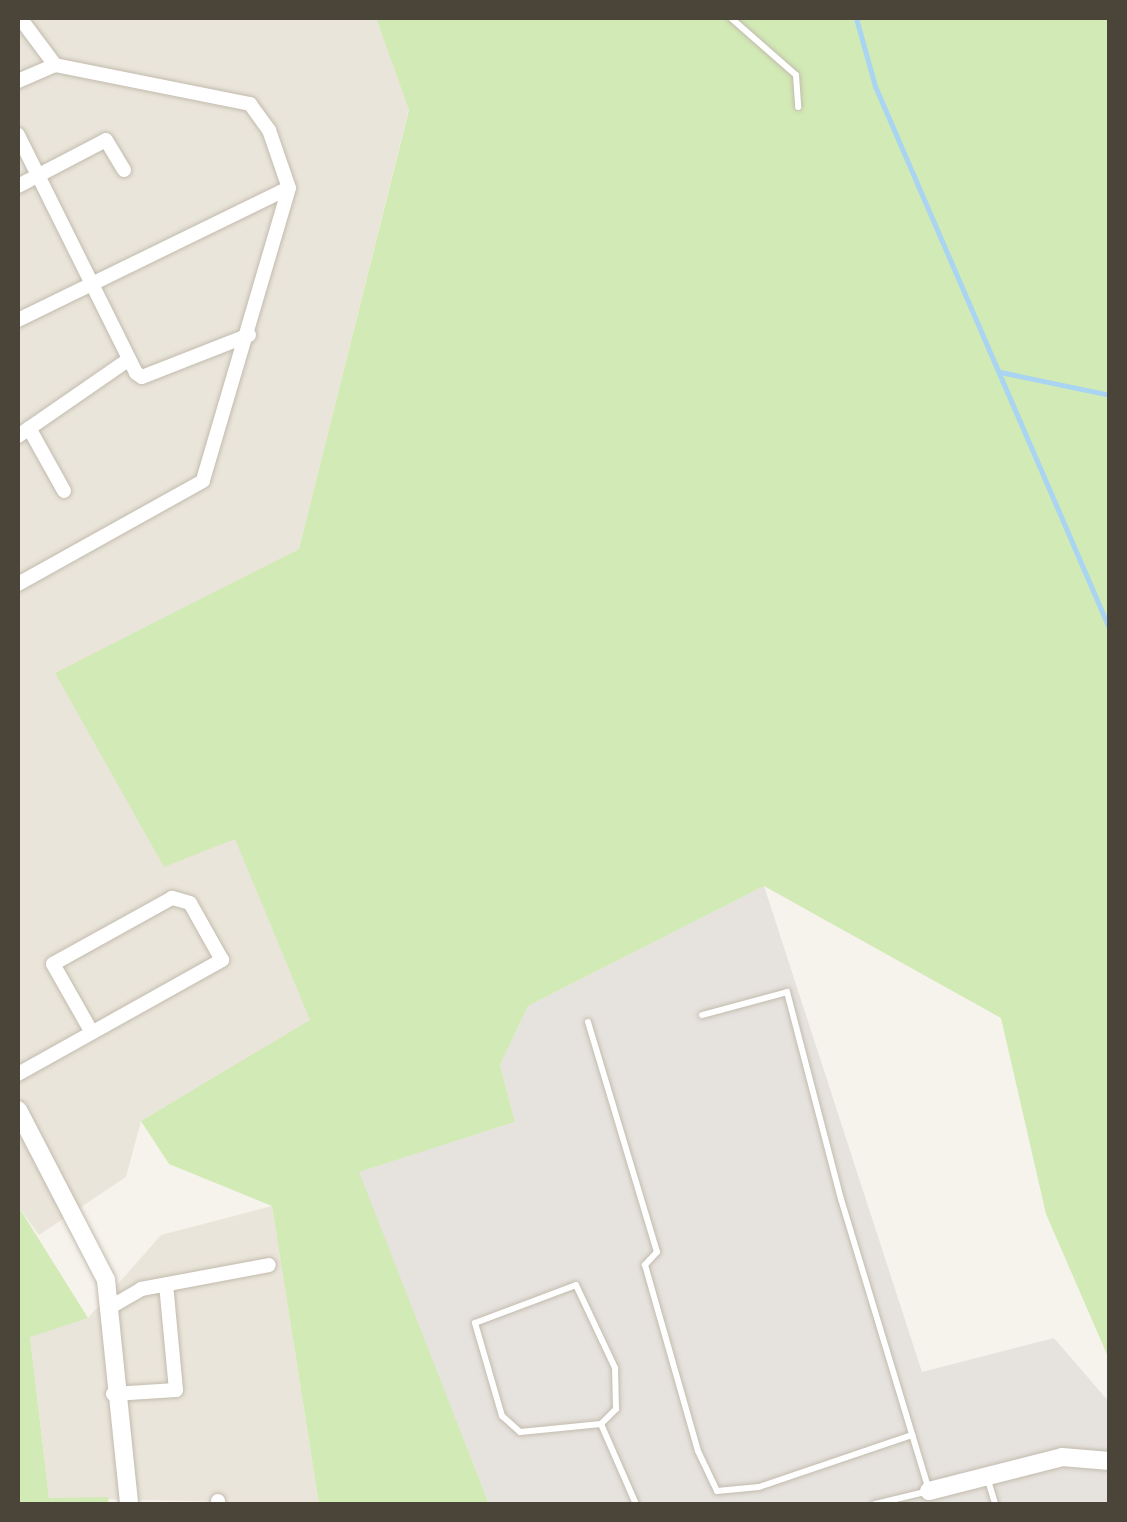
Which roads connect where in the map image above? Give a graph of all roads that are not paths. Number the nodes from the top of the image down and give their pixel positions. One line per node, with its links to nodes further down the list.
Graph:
1 (20, 18): 3 (street)
2 (731, 18): 5 (lane)
3 (55, 65): 4 (street); 10 (street)
4 (18, 82)
5 (798, 107)
6 (18, 135): 8 (street)
7 (124, 170): 8 (street)
8 (39, 175): 9 (street); 11 (street)
9 (18, 186)
10 (290, 188): 11 (street); 13 (street)
11 (92, 282): 12 (street); 14 (street)
12 (18, 320)
13 (249, 335): 14 (street); 17 (street)
14 (129, 359): 15 (street)
15 (24, 432): 16 (street)
16 (64, 491)
17 (18, 584)
18 (702, 1015): 28 (lane)
19 (588, 1022): 28 (lane)
20 (91, 1032): 20 (street); 21 (street)
21 (18, 1074)
22 (18, 1110): 25 (street)
23 (269, 1266): 24 (street)
24 (166, 1284): 25 (street); 26 (street)
25 (107, 1309): 26 (street)
26 (113, 1394): 32 (street)
27 (601, 1424): 27 (lane); 33 (lane)
28 (912, 1435): 31 (lane)
29 (1110, 1462): 30 (street)
30 (986, 1476): 31 (street); 35 (lane)
31 (929, 1491): 34 (lane)
32 (129, 1504)
33 (636, 1504)
34 (874, 1504)
35 (995, 1504)

